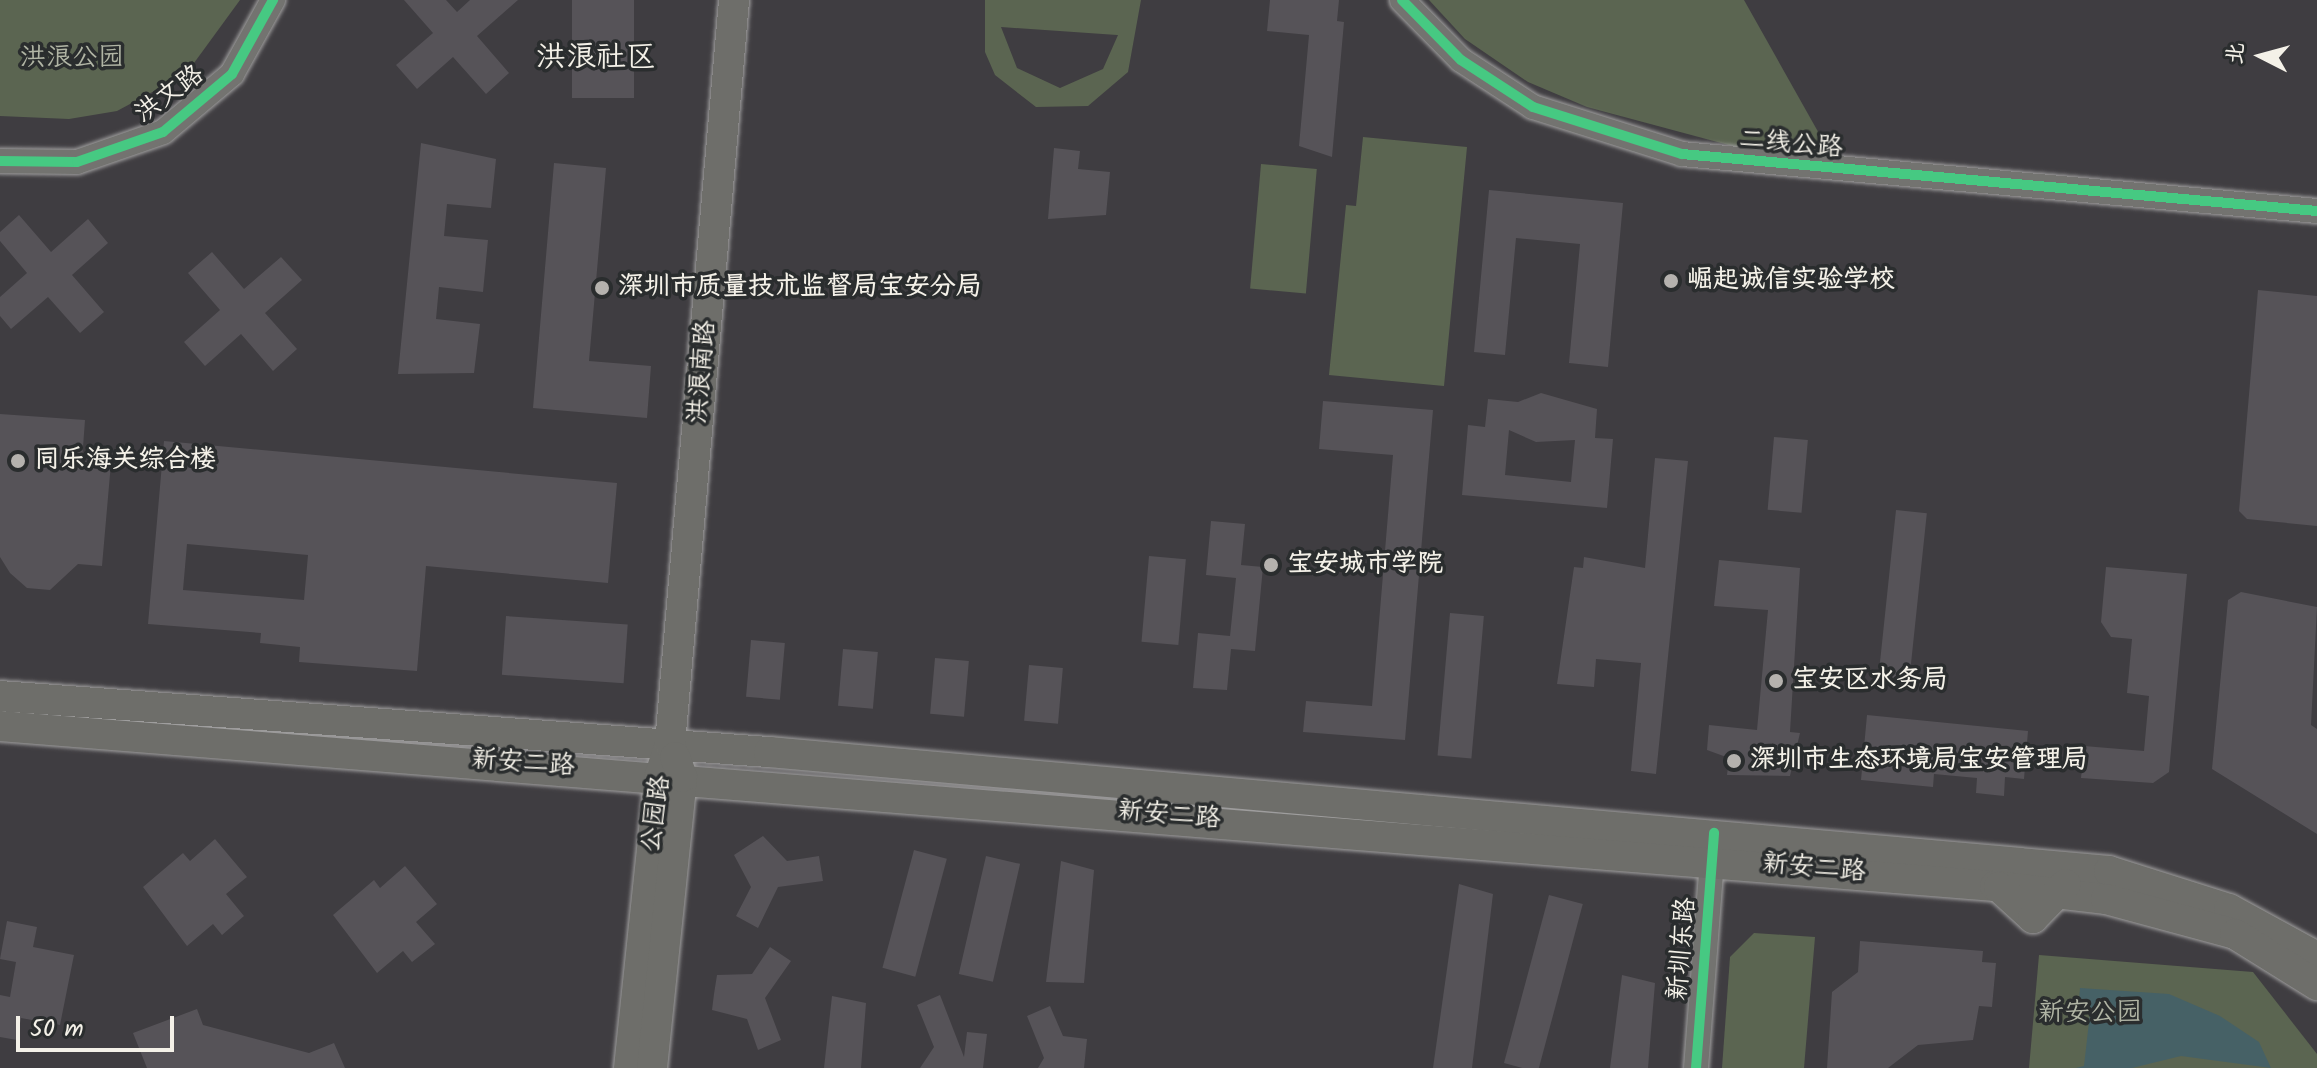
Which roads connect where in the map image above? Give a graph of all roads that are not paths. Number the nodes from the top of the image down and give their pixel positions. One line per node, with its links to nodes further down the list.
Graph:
1 (273, 0): 4 (street, 洪文路)
2 (734, 0): 8 (main road, 洪浪南路)
3 (1402, 0): 5 (street, 二线公路)
4 (0, 161)
5 (2317, 211)
6 (0, 696): 8 (main road, 新安二路)
7 (0, 726): 9 (main road, 新安二路)
8 (670, 744): 9 (main road, 公园路); 10 (main road, 新安二路)
9 (671, 776): 10 (main road, 新安二路); 16 (main road, 公园路); 17 (main road, 公园路)
10 (1714, 846): 11 (main road, 新安二路); 12 (main road, 新安二路); 18 (street, 新圳东路)
11 (2109, 871): 13 (main road); 14 (main road, 新安二路)
12 (1995, 886): 13 (main road, 新安二路); 13 (main road)
13 (2052, 893): 15 (main road, 新安二路)
14 (2317, 957)
15 (2317, 985)
16 (629, 1068)
17 (652, 1068)
18 (1696, 1068)

